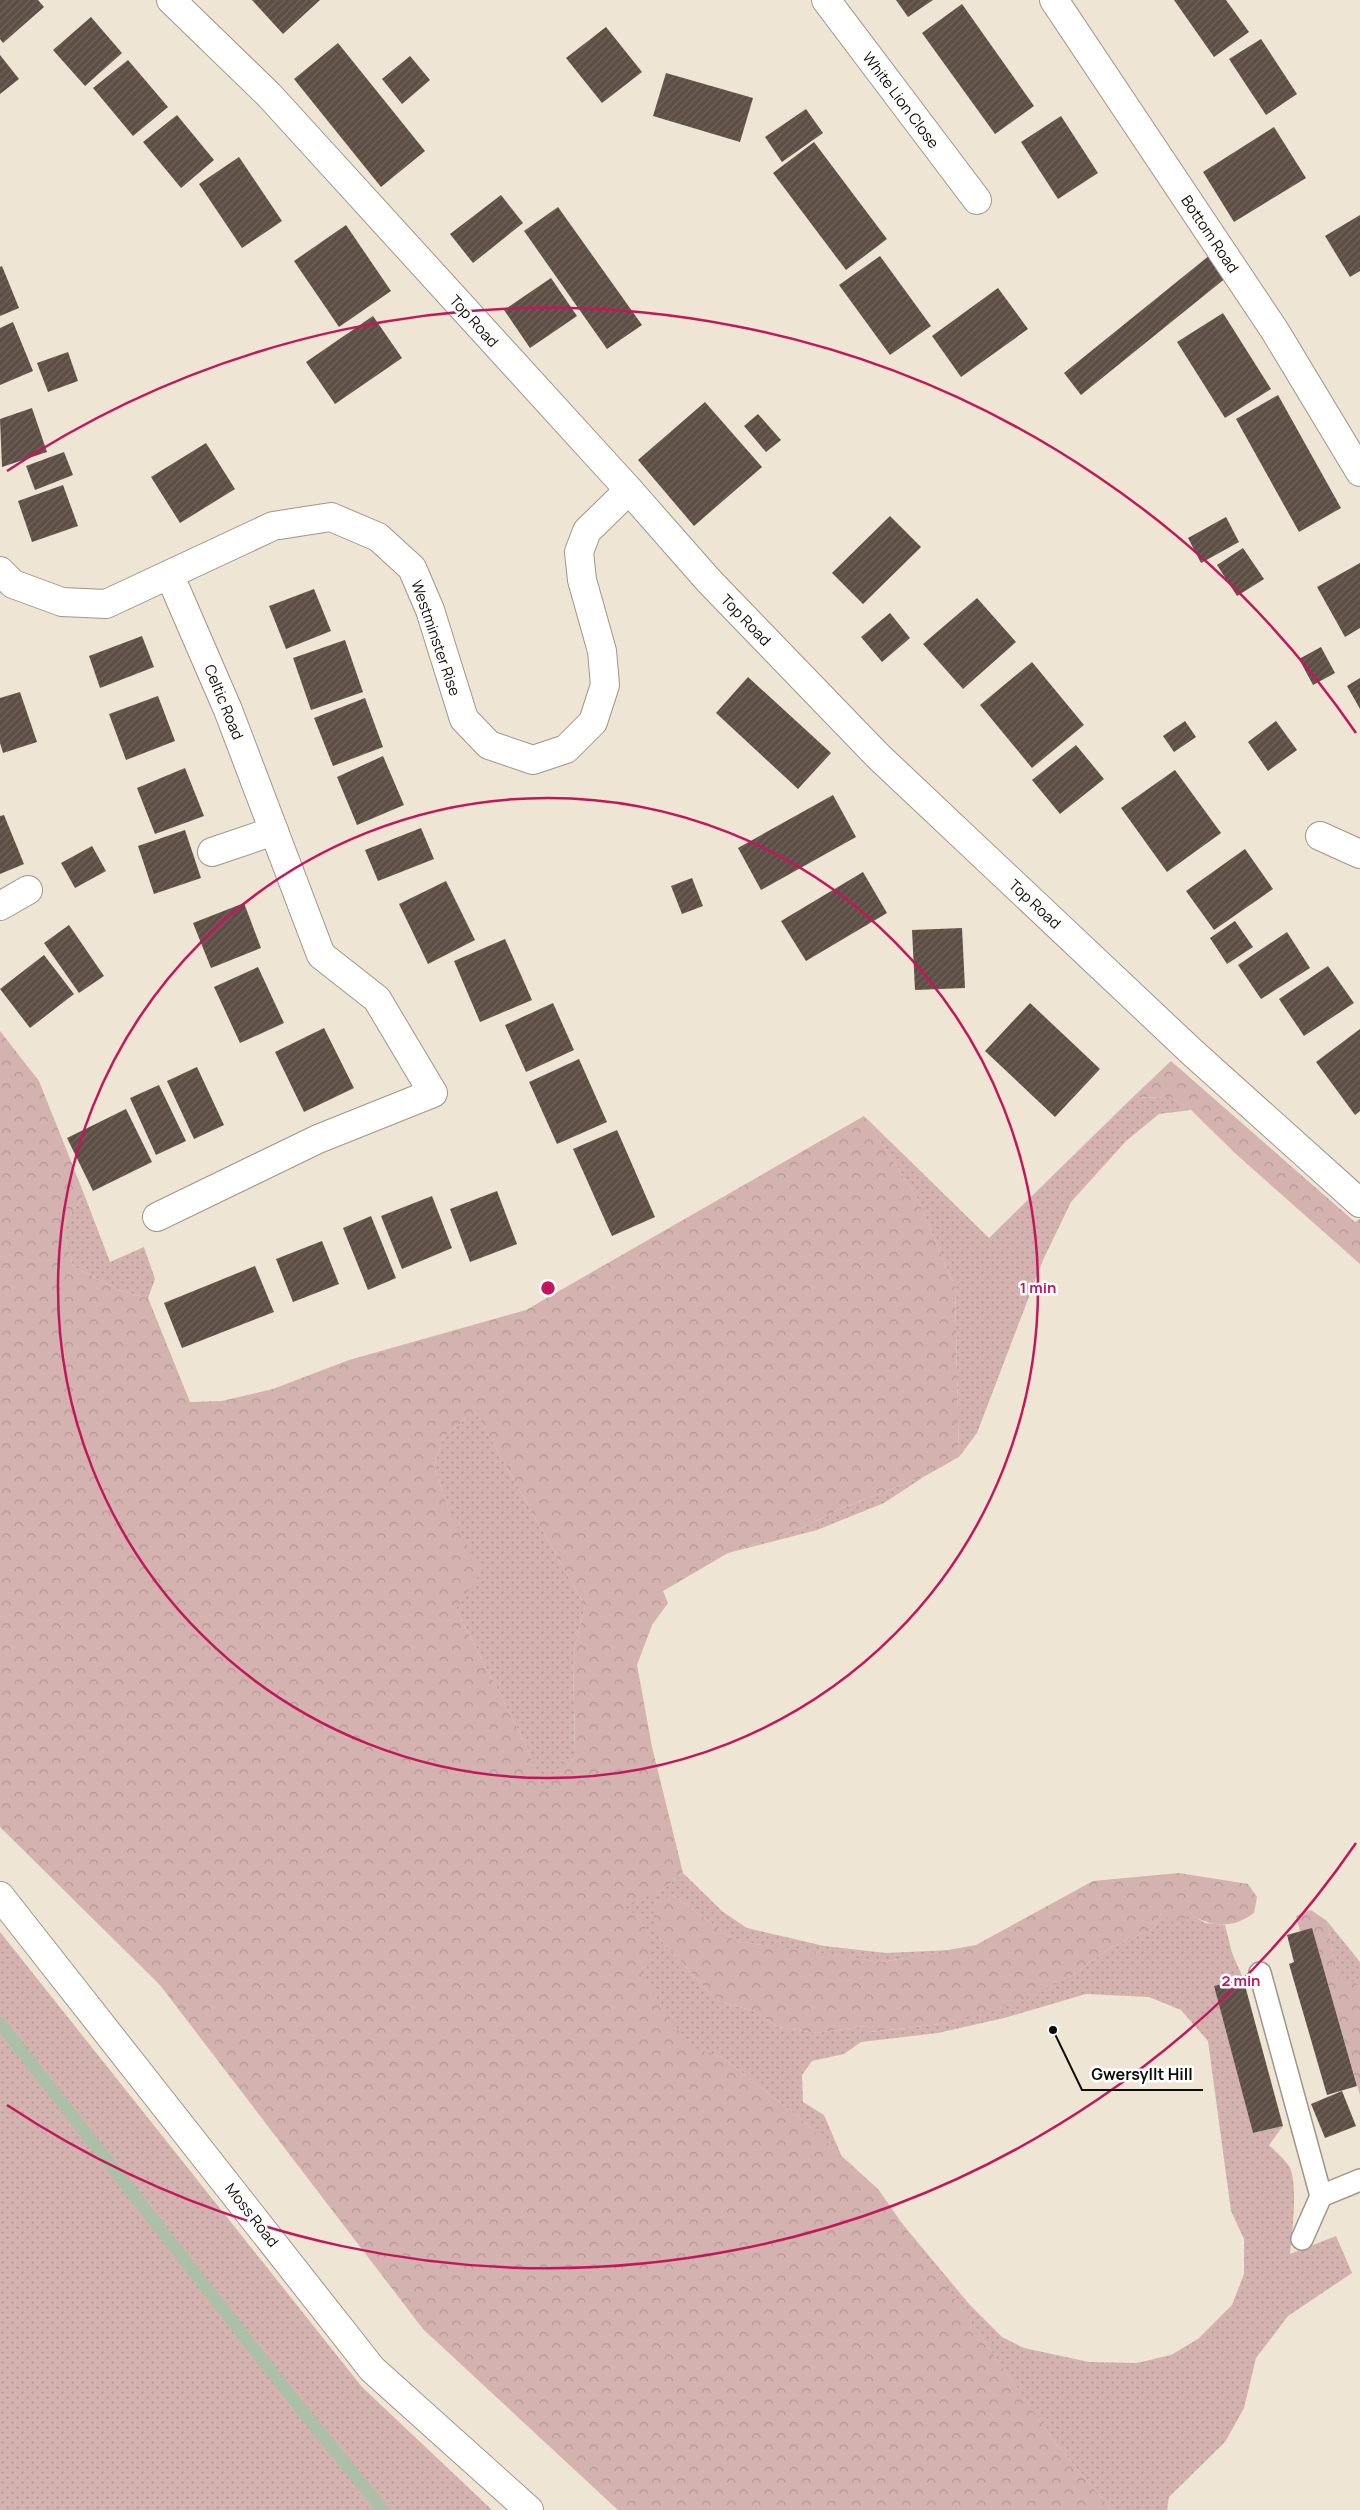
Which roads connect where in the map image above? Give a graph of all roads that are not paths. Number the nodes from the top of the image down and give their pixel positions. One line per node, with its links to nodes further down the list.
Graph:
1 (171, 0): 6 (street, Top Road)
2 (826, 0): 4 (street, White Lion Close)
3 (1054, 0): 5 (street, Bottom Road)
4 (977, 200)
5 (1360, 472)
6 (629, 490): 8 (street, Westminster Rise); 15 (street, Top Road)
7 (0, 571): 8 (street, Westminster Rise)
8 (170, 576): 9 (street, Celtic Road)
9 (274, 830): 11 (street); 16 (street, Celtic Road)
10 (1320, 836): 12 (street)
11 (212, 852)
12 (1360, 854)
13 (28, 890): 14 (street)
14 (0, 906)
15 (1360, 1203)
16 (157, 1217)
17 (0, 1896): 22 (street, Moss Road)
18 (1260, 1973): 20 (lane)
19 (1360, 2180): 20 (lane)
20 (1321, 2196): 21 (lane)
21 (1302, 2239)
22 (529, 2510)

